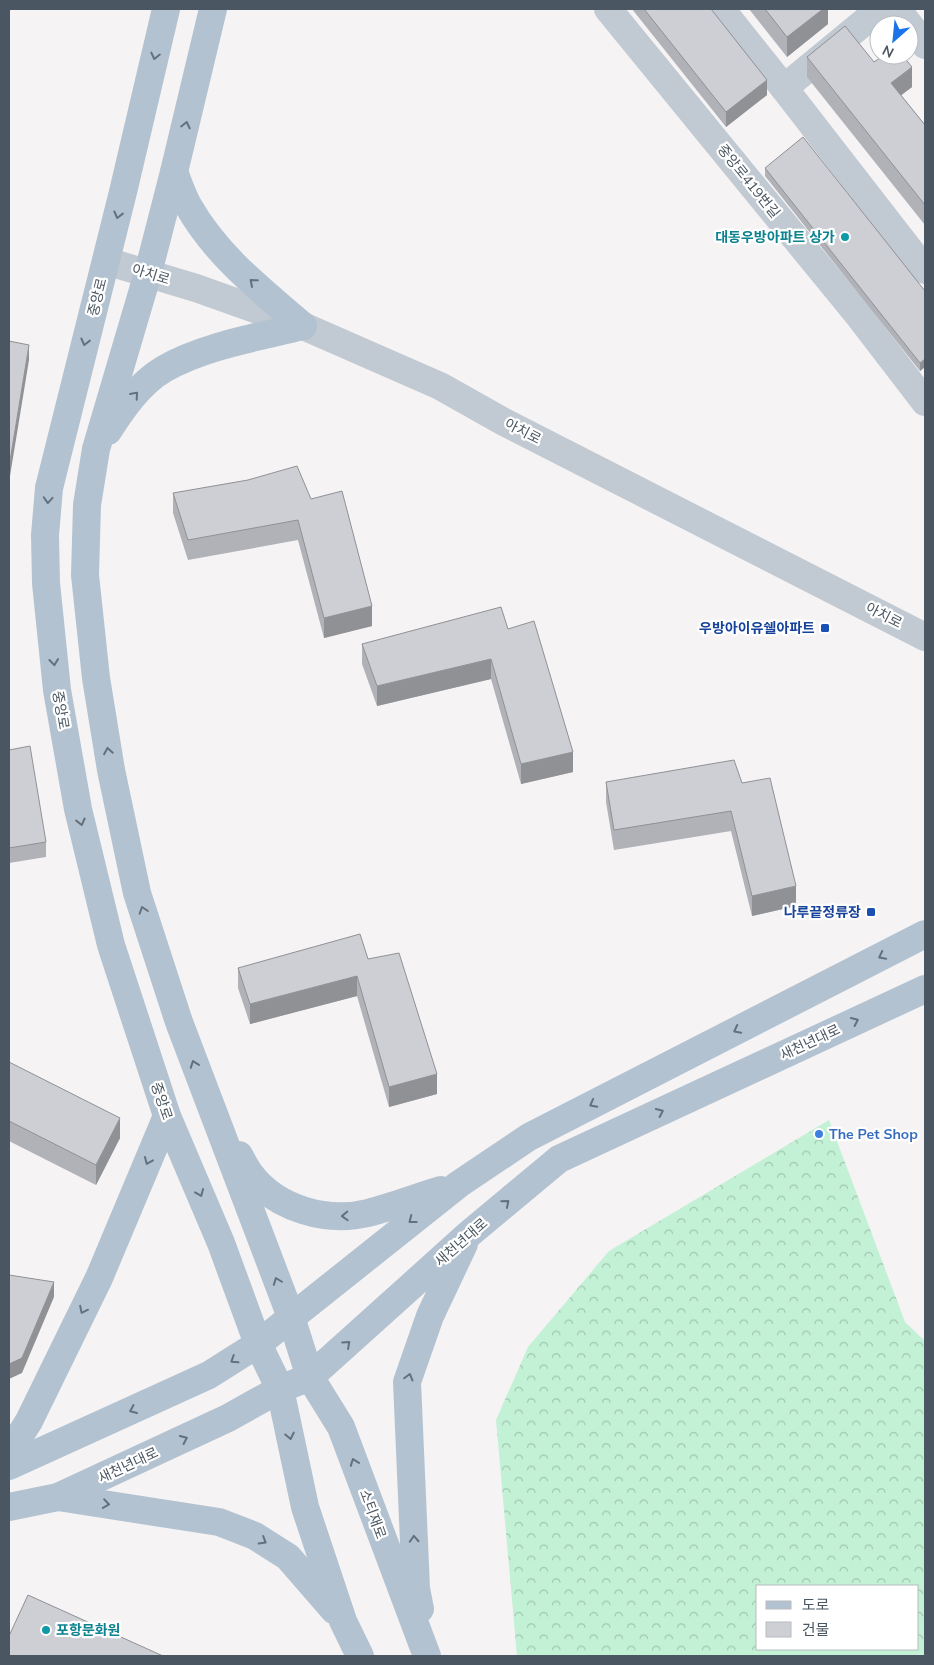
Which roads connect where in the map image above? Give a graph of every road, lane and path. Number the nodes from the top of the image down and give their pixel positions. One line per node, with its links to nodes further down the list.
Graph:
1 (166, 9): 10 (main road, 중앙로, one-way to 10)
2 (213, 9): 9 (main road, one-way to 2)
3 (608, 9): 14 (street, 중앙로419번길)
4 (721, 9): 8 (street)
5 (880, 9): 8 (street)
6 (897, 9): 7 (street)
7 (925, 45)
8 (784, 88): 11 (street)
9 (174, 172): 12 (main road); 13 (main road, one-way to 9)
10 (106, 261): 12 (street, 아치로); 20 (main road, 중앙로, one-way to 20)
11 (925, 270)
12 (148, 273): 13 (street, 아치로); 15 (main road)
13 (303, 326): 15 (main road, one-way to 13); 16 (street, 아치로)
14 (925, 402)
15 (96, 449): 19 (main road, one-way to 15)
16 (925, 637)
17 (925, 934): 21 (main road, one-way to 21)
18 (925, 989): 22 (main road, 새천년대로, one-way to 18)
19 (208, 1102): 21 (main road, one-way to 19); 23 (main road, one-way to 19)
20 (167, 1116): 24 (main road, 중앙로, one-way to 24); 27 (main road, one-way to 27)
21 (459, 1184): 23 (main road, one-way to 23)
22 (469, 1234): 25 (main road, 새천년대로, one-way to 22); 33 (main road, one-way to 22)
23 (291, 1317): 24 (main road); 25 (main road)
24 (258, 1344): 26 (main road, 중앙로); 28 (main road, one-way to 28)
25 (310, 1377): 26 (main road, 새천년대로); 33 (main road, 소티재로, one-way to 25)
26 (280, 1388): 29 (main road, 새천년대로, one-way to 26); 31 (main road, one-way to 31)
27 (9, 1453)
28 (9, 1466)
29 (58, 1497): 30 (main road, 새천년대로); 31 (main road, one-way to 31)
30 (9, 1507)
31 (343, 1621): 32 (main road)
32 (360, 1656)
33 (428, 1656)

